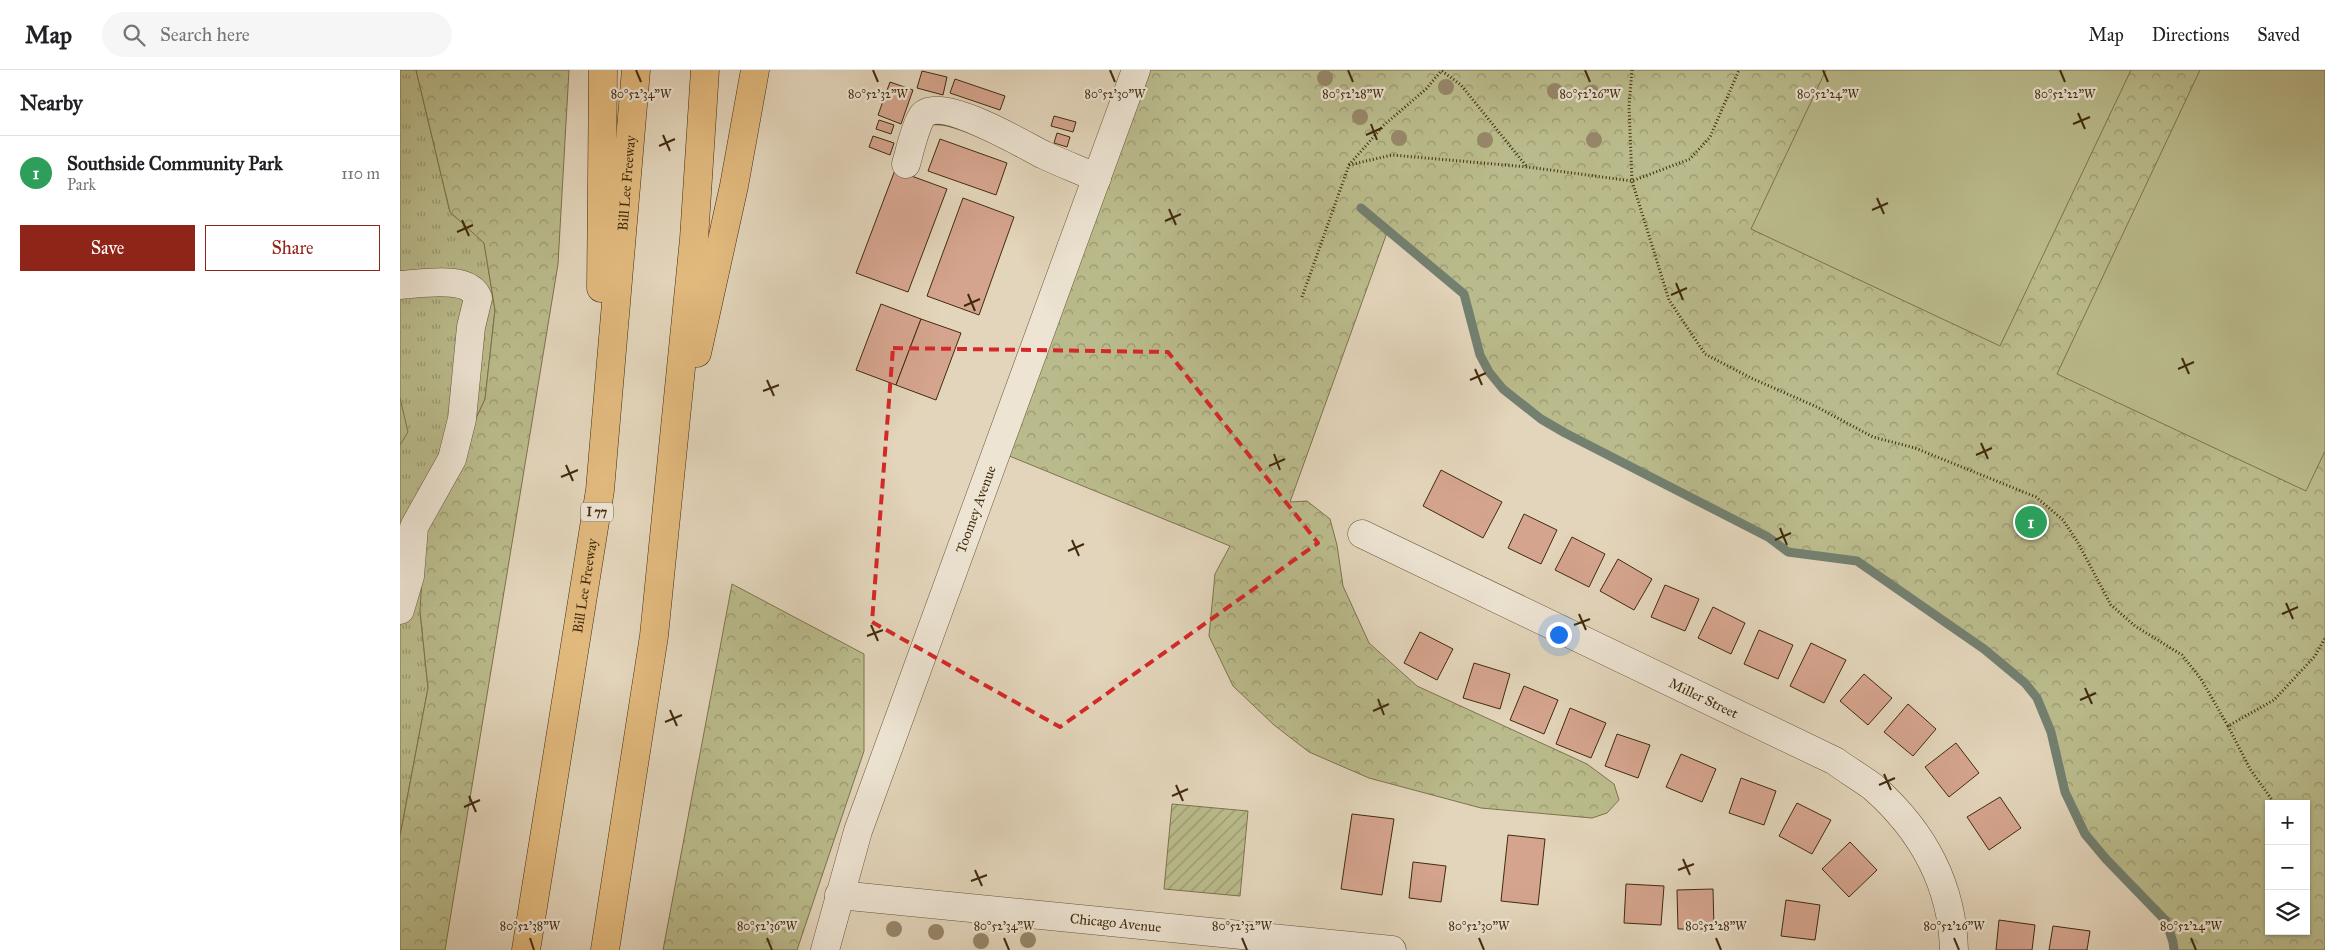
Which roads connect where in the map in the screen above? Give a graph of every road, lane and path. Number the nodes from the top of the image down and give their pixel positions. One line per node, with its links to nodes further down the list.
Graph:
1 (603, 70): 17 (highway)
2 (636, 70): 17 (highway, Bill Lee Freeway / I 77)
3 (705, 70): 16 (highway)
4 (755, 70): 16 (highway)
5 (1136, 70): 12 (street, Toomey Avenue)
6 (1442, 70): 10 (path); 11 (path)
7 (1632, 70): 13 (path)
8 (1740, 70): 13 (path)
9 (906, 164): 12 (street)
10 (1350, 165): 11 (path); 15 (path)
11 (1528, 167): 13 (path)
12 (1097, 178): 23 (street, Toomey Avenue)
13 (1632, 182): 21 (path)
14 (400, 286): 19 (street)
15 (1302, 297)
16 (668, 486): 25 (highway)
17 (600, 490): 24 (highway, Bill Lee Freeway / I 77)
18 (1362, 534): 28 (street, Miller Street)
19 (400, 610)
20 (2325, 638): 21 (path)
21 (2228, 726): 22 (path)
22 (2272, 800)
23 (839, 895): 26 (street, Toomey Avenue); 27 (street, Chicago Avenue)
24 (526, 950)
25 (604, 950)
26 (825, 950)
27 (1392, 950)
28 (1954, 950)

